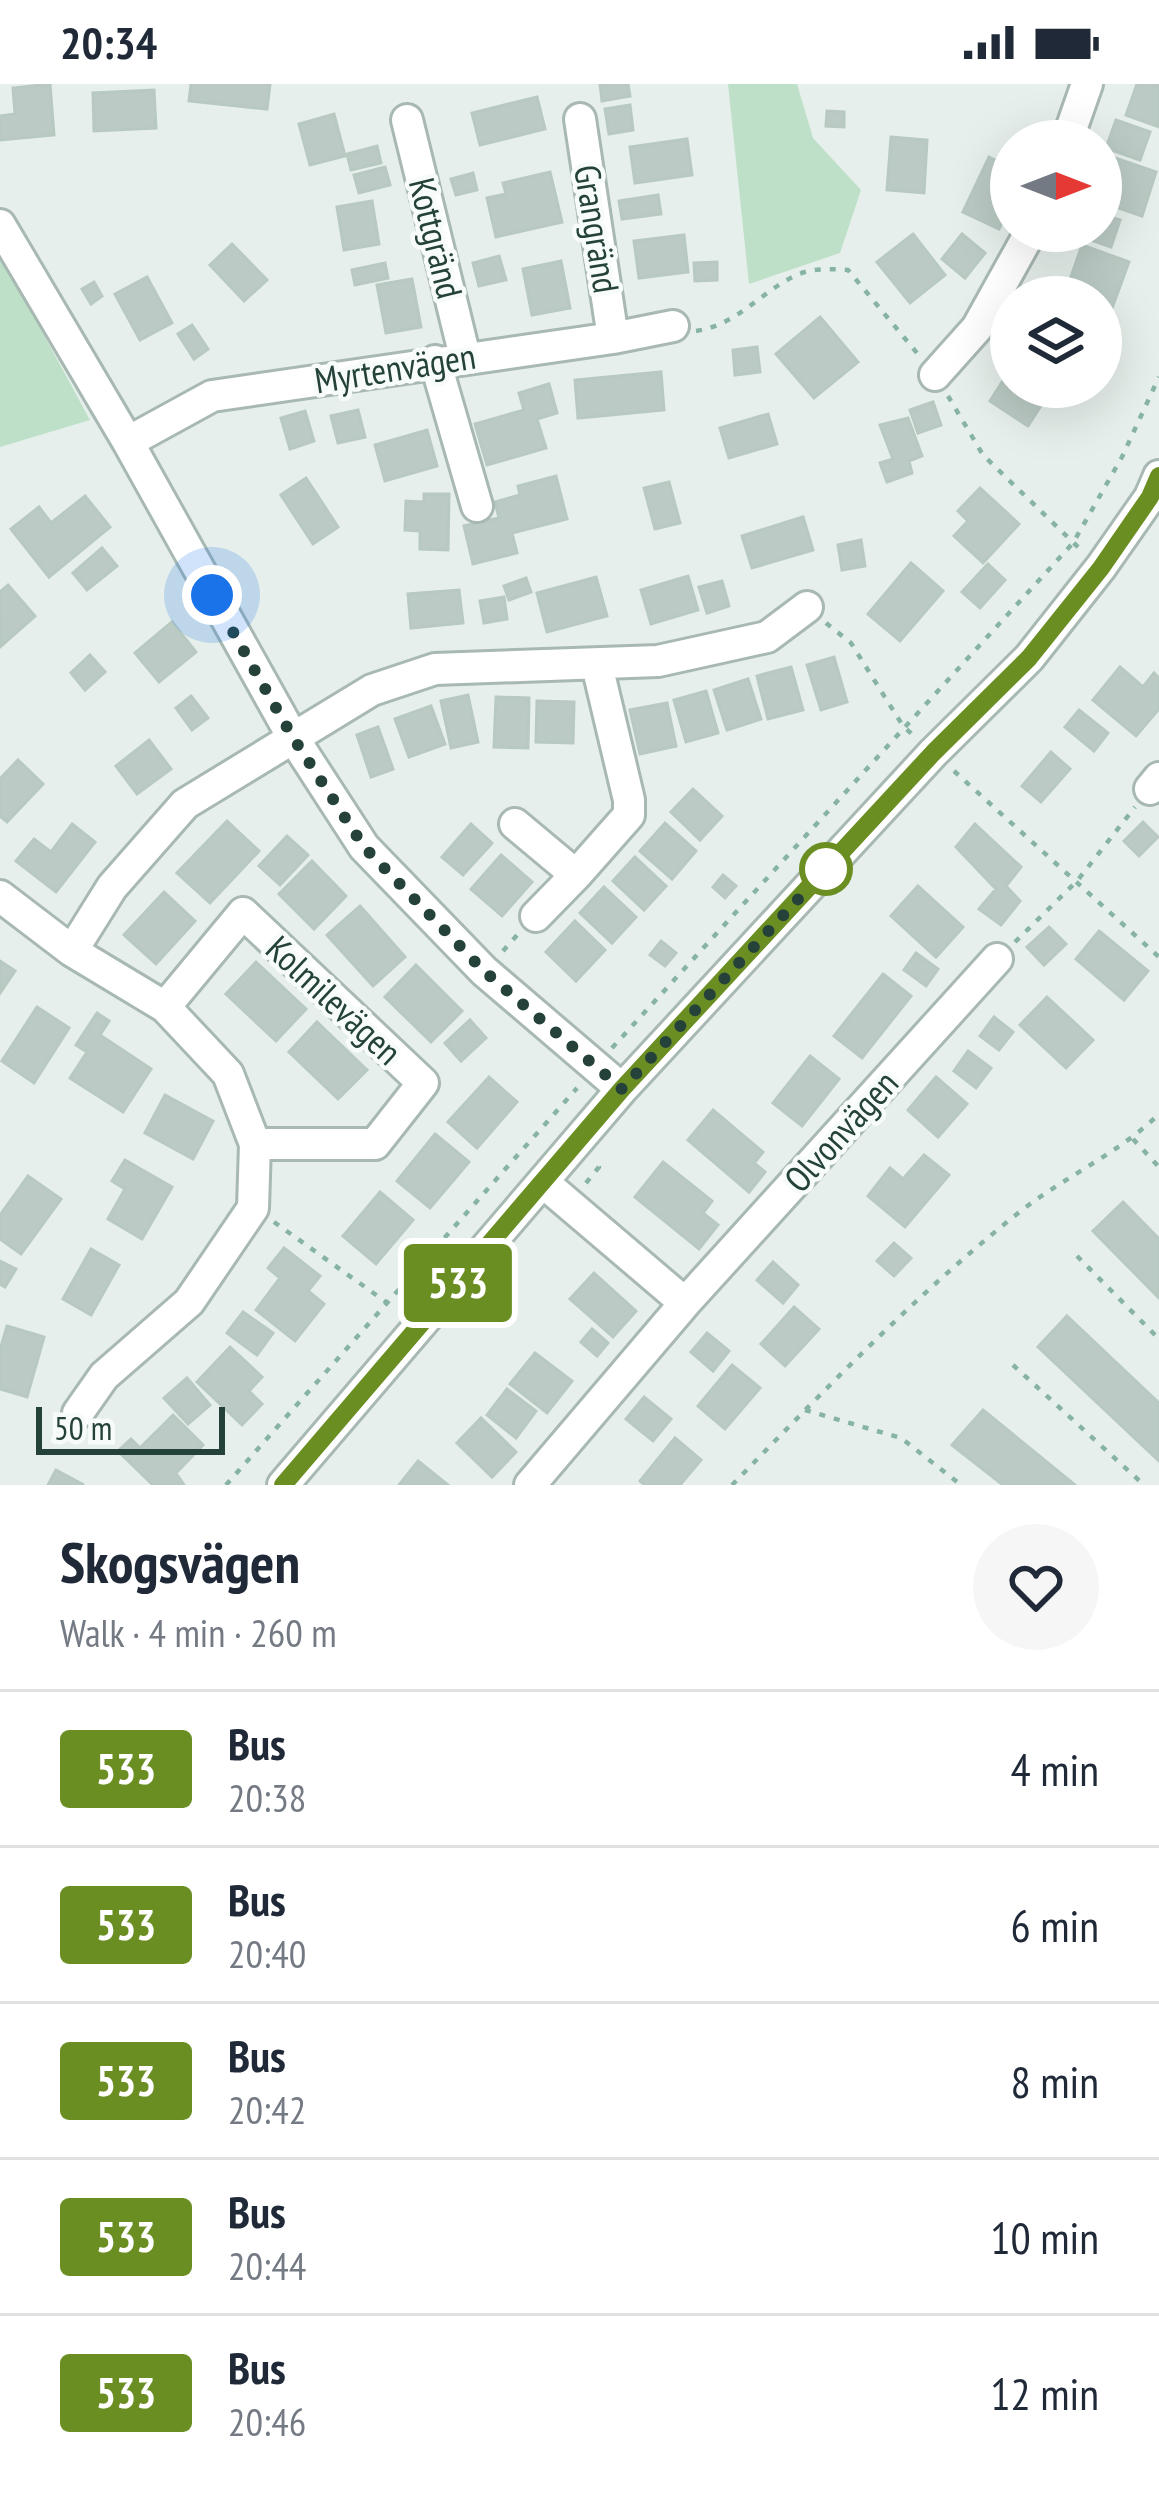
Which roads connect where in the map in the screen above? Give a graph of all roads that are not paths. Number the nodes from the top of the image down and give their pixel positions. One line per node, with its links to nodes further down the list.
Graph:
1 (1087, 84): 4 (street)
2 (580, 119): 8 (street, Grangränd)
3 (407, 120): 9 (street, Kottgränd)
4 (1074, 120)
5 (0, 225): 11 (street)
6 (1019, 252): 10 (street)
7 (673, 326): 8 (street, Myrtenvägen)
8 (613, 338): 9 (street, Myrtenvägen)
9 (450, 359): 11 (street, Myrtenvägen); 13 (street, Kottgränd)
10 (935, 375)
11 (128, 442): 16 (street)
12 (1159, 476): 24 (street)
13 (477, 506)
14 (807, 607): 15 (street)
15 (597, 665): 16 (street); 18 (street)
16 (292, 736): 21 (street); 24 (street)
17 (515, 824): 18 (street)
18 (575, 875): 20 (street)
19 (0, 896): 21 (street)
20 (536, 916)
21 (72, 951): 23 (street)
22 (998, 959): 27 (street, Olvonvägen)
23 (166, 1007): 25 (street); 25 (street, Kolmilevägen)
24 (622, 1089): 26 (street)
25 (255, 1144): 28 (street)
26 (544, 1183): 27 (street); 29 (street)
27 (686, 1303): 30 (street, Olvonvägen)
28 (78, 1413)
29 (283, 1485)
30 (530, 1485)

